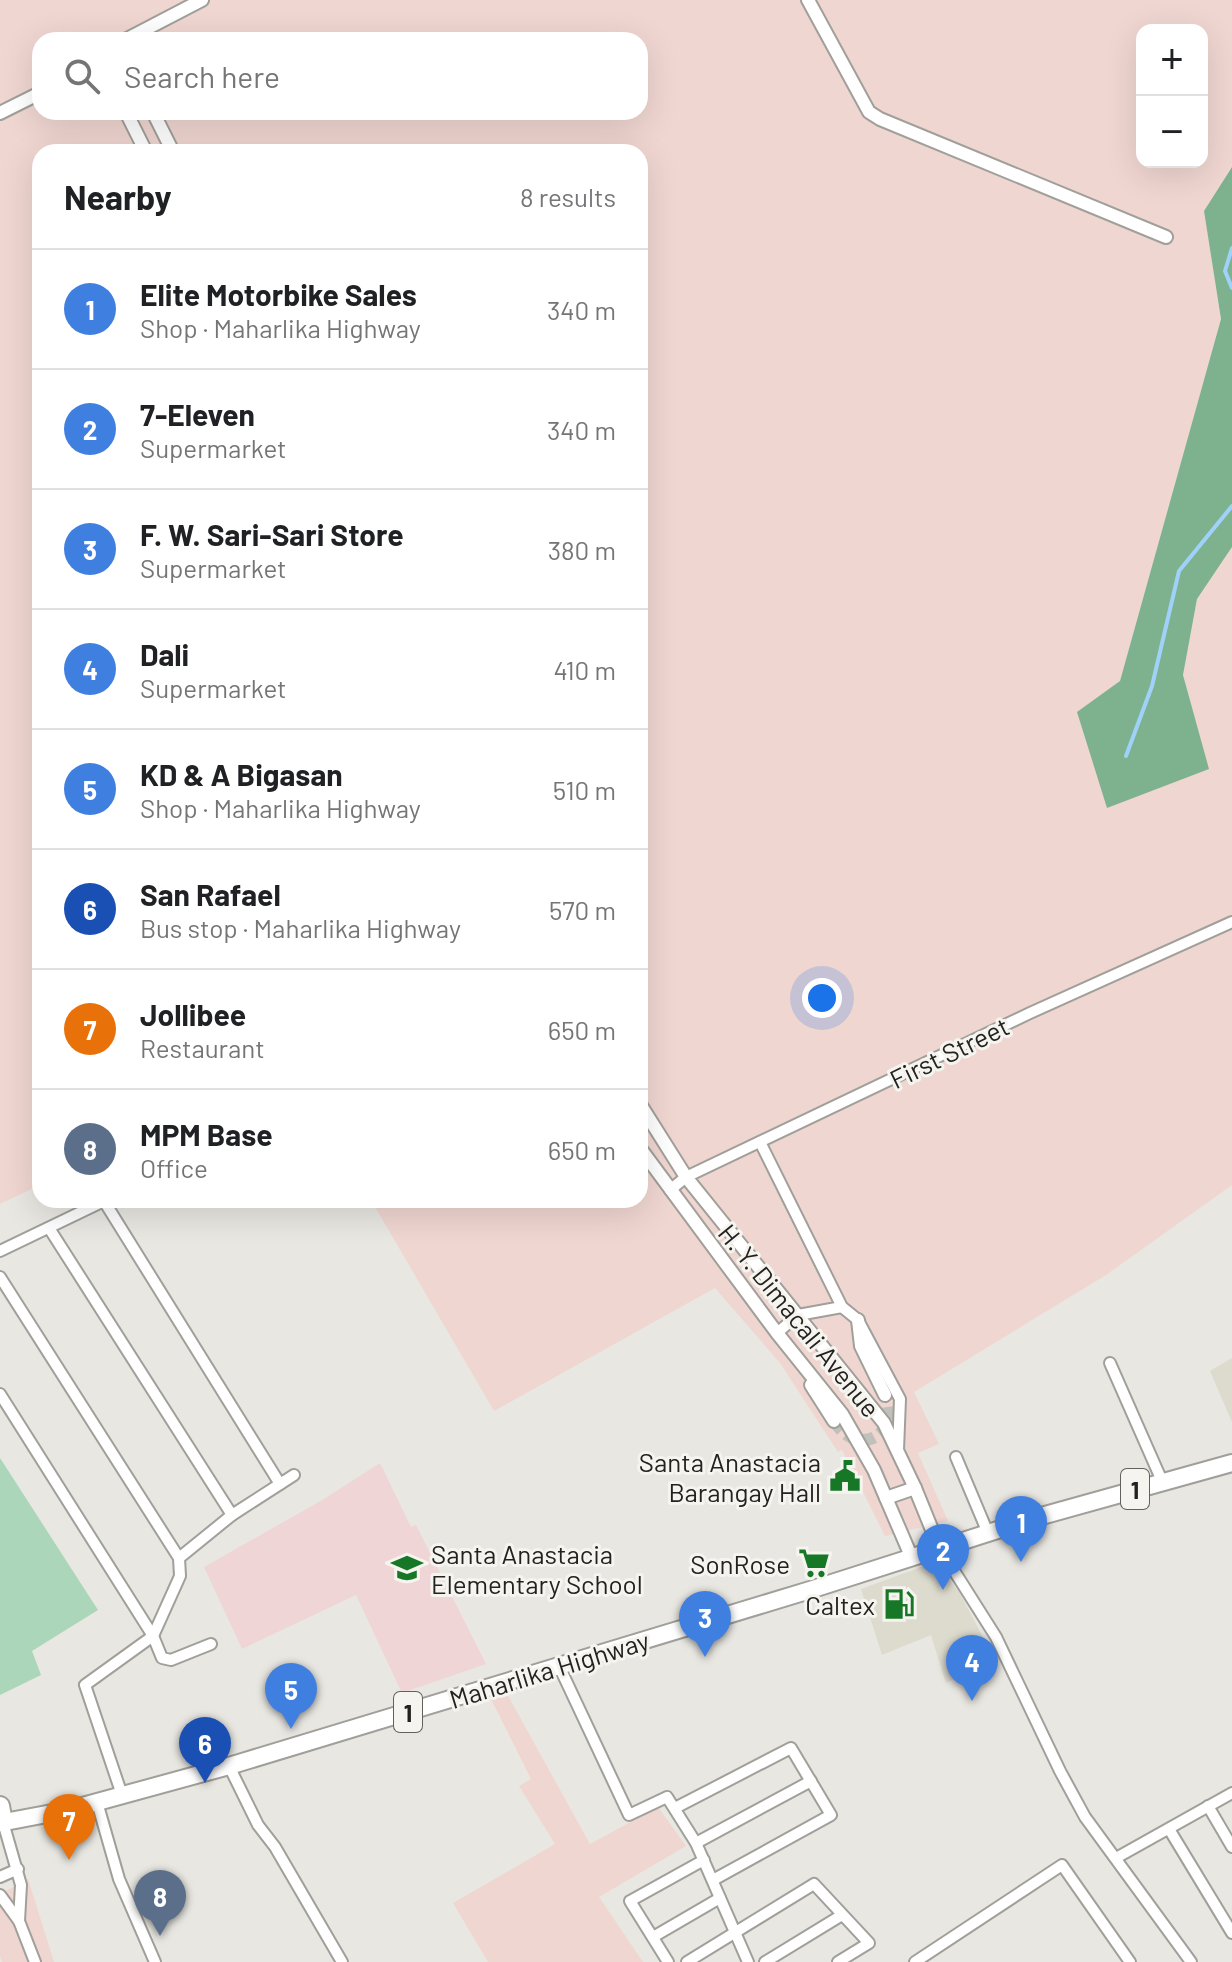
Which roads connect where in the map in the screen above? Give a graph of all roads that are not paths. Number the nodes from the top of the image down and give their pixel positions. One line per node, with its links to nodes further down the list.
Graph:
1 (202, 0): 3 (street)
2 (808, 0): 10 (street)
3 (140, 32)
4 (32, 97): 5 (street)
5 (0, 113)
6 (130, 120): 8 (street)
7 (157, 120): 9 (street)
8 (142, 144)
9 (169, 144)
10 (1166, 237)
11 (1232, 922): 13 (street, First Street)
12 (648, 1117): 15 (street, H. Y. Dimacali Avenue)
13 (760, 1142): 15 (street, First Street); 22 (street)
14 (648, 1159): 16 (street, H. Y. Dimacali Avenue)
15 (686, 1177): 16 (street, First Street); 23 (street, H. Y. Dimacali Avenue)
16 (670, 1190): 25 (street, H. Y. Dimacali Avenue)
17 (90, 1208): 19 (street)
18 (109, 1208): 36 (street)
19 (49, 1228): 20 (street); 39 (street)
20 (0, 1251)
21 (0, 1277): 43 (street)
22 (842, 1307): 23 (street); 24 (street)
23 (798, 1315): 25 (street); 31 (street, H. Y. Dimacali Avenue)
24 (858, 1320): 29 (street); 31 (street)
25 (777, 1333): 26 (street, H. Y. Dimacali Avenue)
26 (797, 1357): 30 (street); 38 (street, H. Y. Dimacali Avenue)
27 (1110, 1363): 35 (street)
28 (0, 1394): 44 (street)
29 (885, 1395)
30 (834, 1421)
31 (898, 1452): 37 (street, H. Y. Dimacali Avenue)
32 (956, 1457): 40 (street)
33 (1232, 1463): 35 (highway, Maharlika Highway / 1)
34 (294, 1475): 36 (street)
35 (1162, 1481): 40 (highway, Maharlika Highway / 1)
36 (280, 1484): 39 (street)
37 (915, 1488): 38 (street); 41 (street, H. Y. Dimacali Avenue)
38 (886, 1498): 42 (street, H. Y. Dimacali Avenue)
39 (232, 1515): 43 (street)
40 (988, 1533): 41 (highway, Maharlika Highway / 1)
41 (939, 1547): 42 (highway, Maharlika Highway / 1); 58 (street)
42 (911, 1556): 46 (highway, Maharlika Highway / 1)
43 (179, 1558): 44 (street)
44 (153, 1636): 45 (street); 50 (street)
45 (211, 1644)
46 (559, 1666): 47 (highway, Maharlika Highway / 1); 53 (street)
47 (229, 1766): 50 (highway, Maharlika Highway / 1); 73 (street)
48 (811, 1781): 53 (street); 56 (street); 62 (street)
49 (1232, 1793): 52 (street)
50 (122, 1795): 51 (highway, Maharlika Highway / 1)
51 (97, 1802): 54 (highway, Maharlika Highway / 1); 72 (street)
52 (1208, 1806): 55 (street); 57 (street)
53 (675, 1808): 56 (street)
54 (1, 1817): 60 (street)
55 (1169, 1829): 58 (street); 68 (street)
56 (696, 1843): 59 (street)
57 (1232, 1847)
58 (1116, 1858): 81 (street)
59 (704, 1860): 62 (street); 69 (street)
60 (18, 1869): 61 (street); 66 (street)
61 (0, 1877)
62 (713, 1880): 64 (street)
63 (0, 1895): 66 (street)
64 (720, 1898): 67 (street); 69 (street)
65 (842, 1915): 67 (street); 77 (street); 78 (street)
66 (19, 1921): 71 (street)
67 (736, 1933): 75 (street); 76 (street)
68 (1232, 1933)
69 (653, 1937): 74 (street)
70 (933, 1958): 79 (street); 80 (street)
71 (35, 1962)
72 (155, 1962)
73 (342, 1962)
74 (668, 1962)
75 (687, 1962)
76 (748, 1962)
77 (765, 1962)
78 (838, 1962)
79 (915, 1962)
80 (1130, 1962)
81 (1191, 1962)

